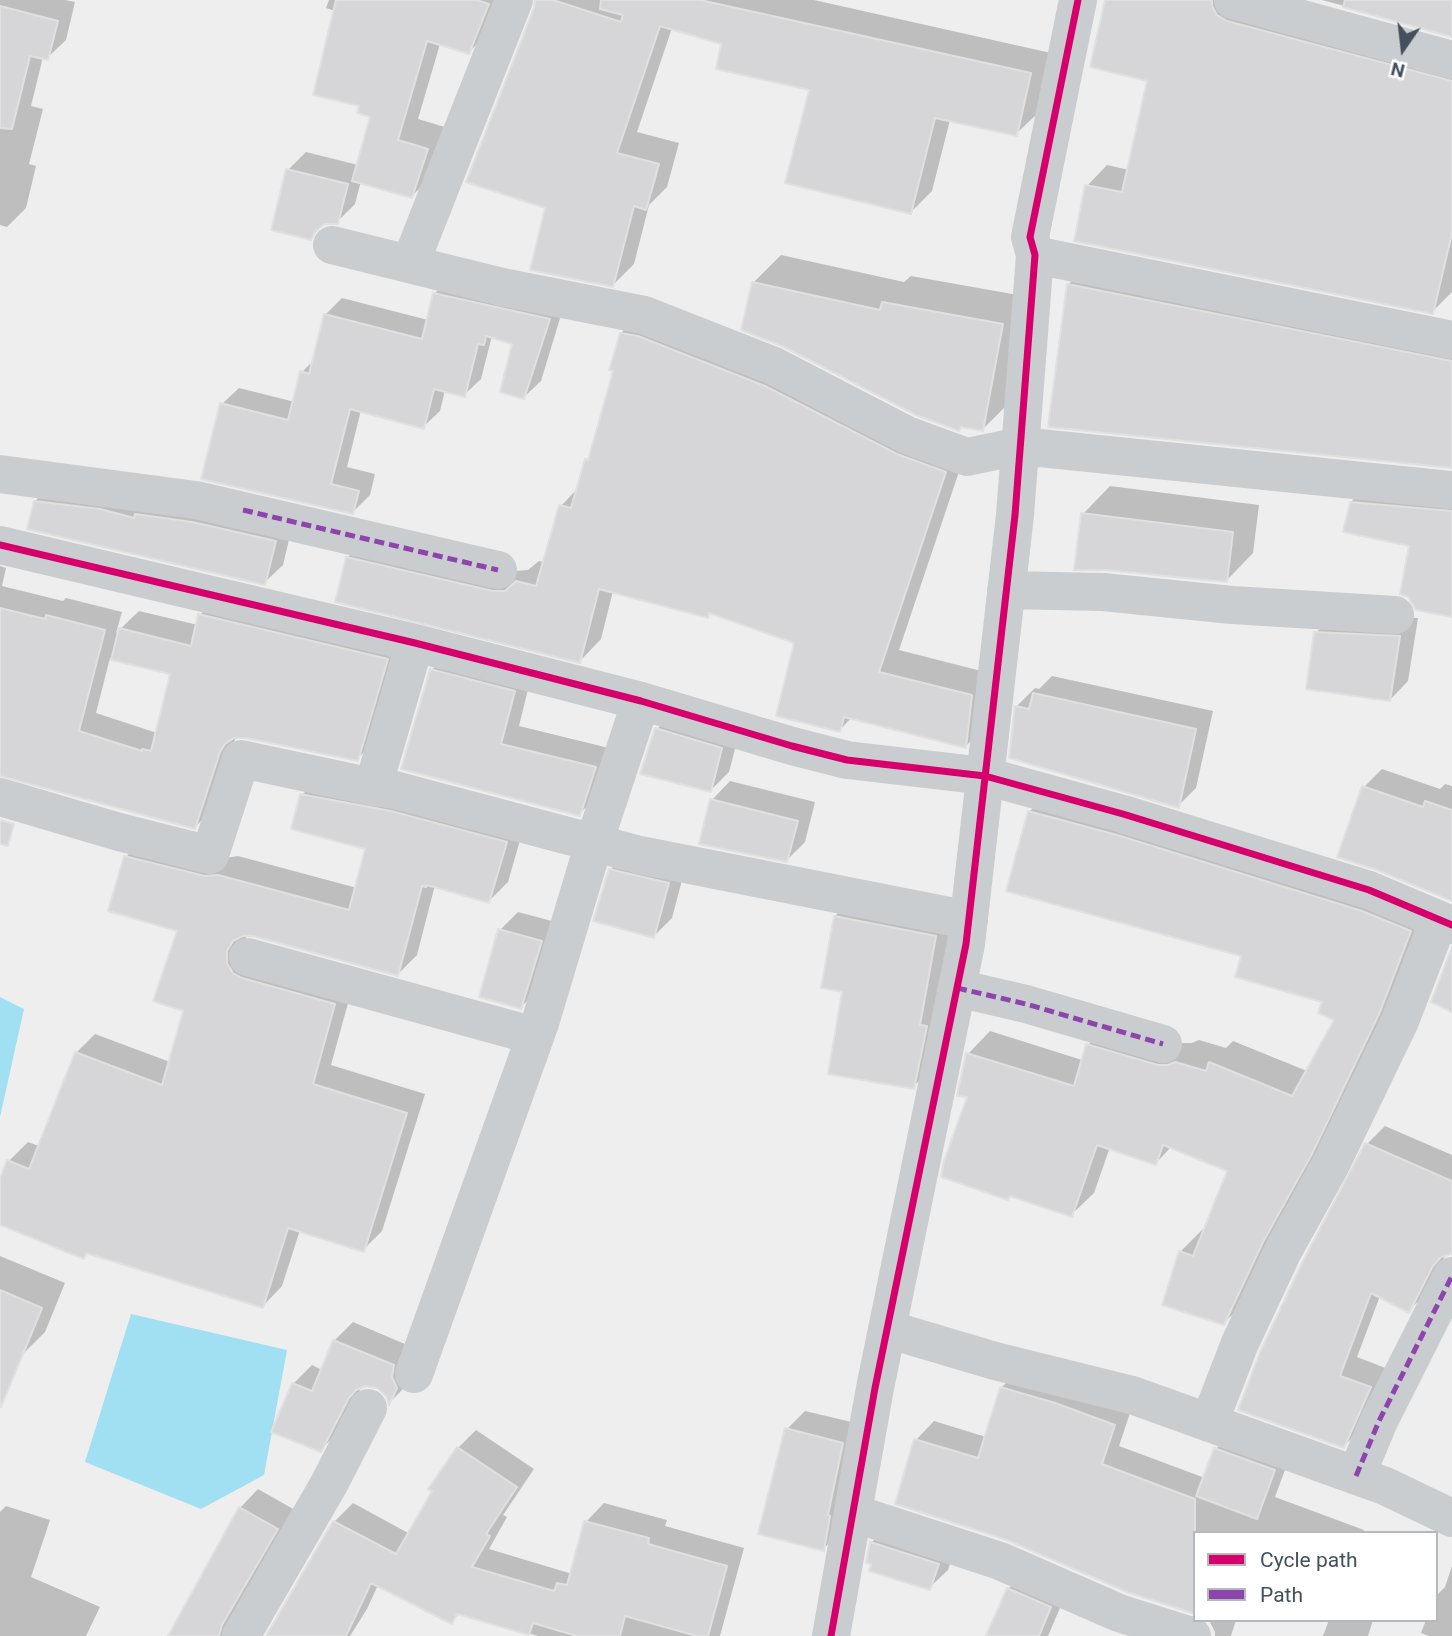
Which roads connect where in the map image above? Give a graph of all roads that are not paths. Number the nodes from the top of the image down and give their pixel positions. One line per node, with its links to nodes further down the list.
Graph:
1 (514, 0): 7 (street)
2 (1078, 0): 6 (street)
3 (1233, 0): 4 (street)
4 (1452, 60)
5 (332, 245): 7 (street)
6 (1035, 255): 8 (street); 9 (street)
7 (410, 264): 9 (street)
8 (1452, 340)
9 (1020, 446): 11 (street); 14 (street)
10 (0, 474): 13 (street)
11 (1452, 490)
12 (0, 545): 16 (street)
13 (498, 570)
14 (1006, 590): 15 (street); 18 (street)
15 (1395, 615)
16 (415, 643): 17 (street); 19 (street)
17 (641, 701): 18 (street); 21 (street)
18 (985, 776): 22 (street); 23 (street)
19 (373, 788): 20 (street); 21 (street)
20 (0, 797)
21 (594, 842): 22 (street); 26 (street)
22 (969, 920): 25 (street)
23 (1446, 922): 32 (street)
24 (248, 957): 26 (street)
25 (957, 988): 27 (street); 29 (street)
26 (535, 1036): 30 (street)
27 (1163, 1044)
28 (1452, 1276): 33 (street)
29 (887, 1329): 32 (street); 34 (street)
30 (414, 1374)
31 (368, 1408): 37 (street)
32 (1209, 1423): 33 (street)
33 (1356, 1476): 35 (street)
34 (852, 1514): 36 (street); 38 (street)
35 (1452, 1518)
36 (840, 1633)
37 (241, 1636)
38 (1192, 1636)

